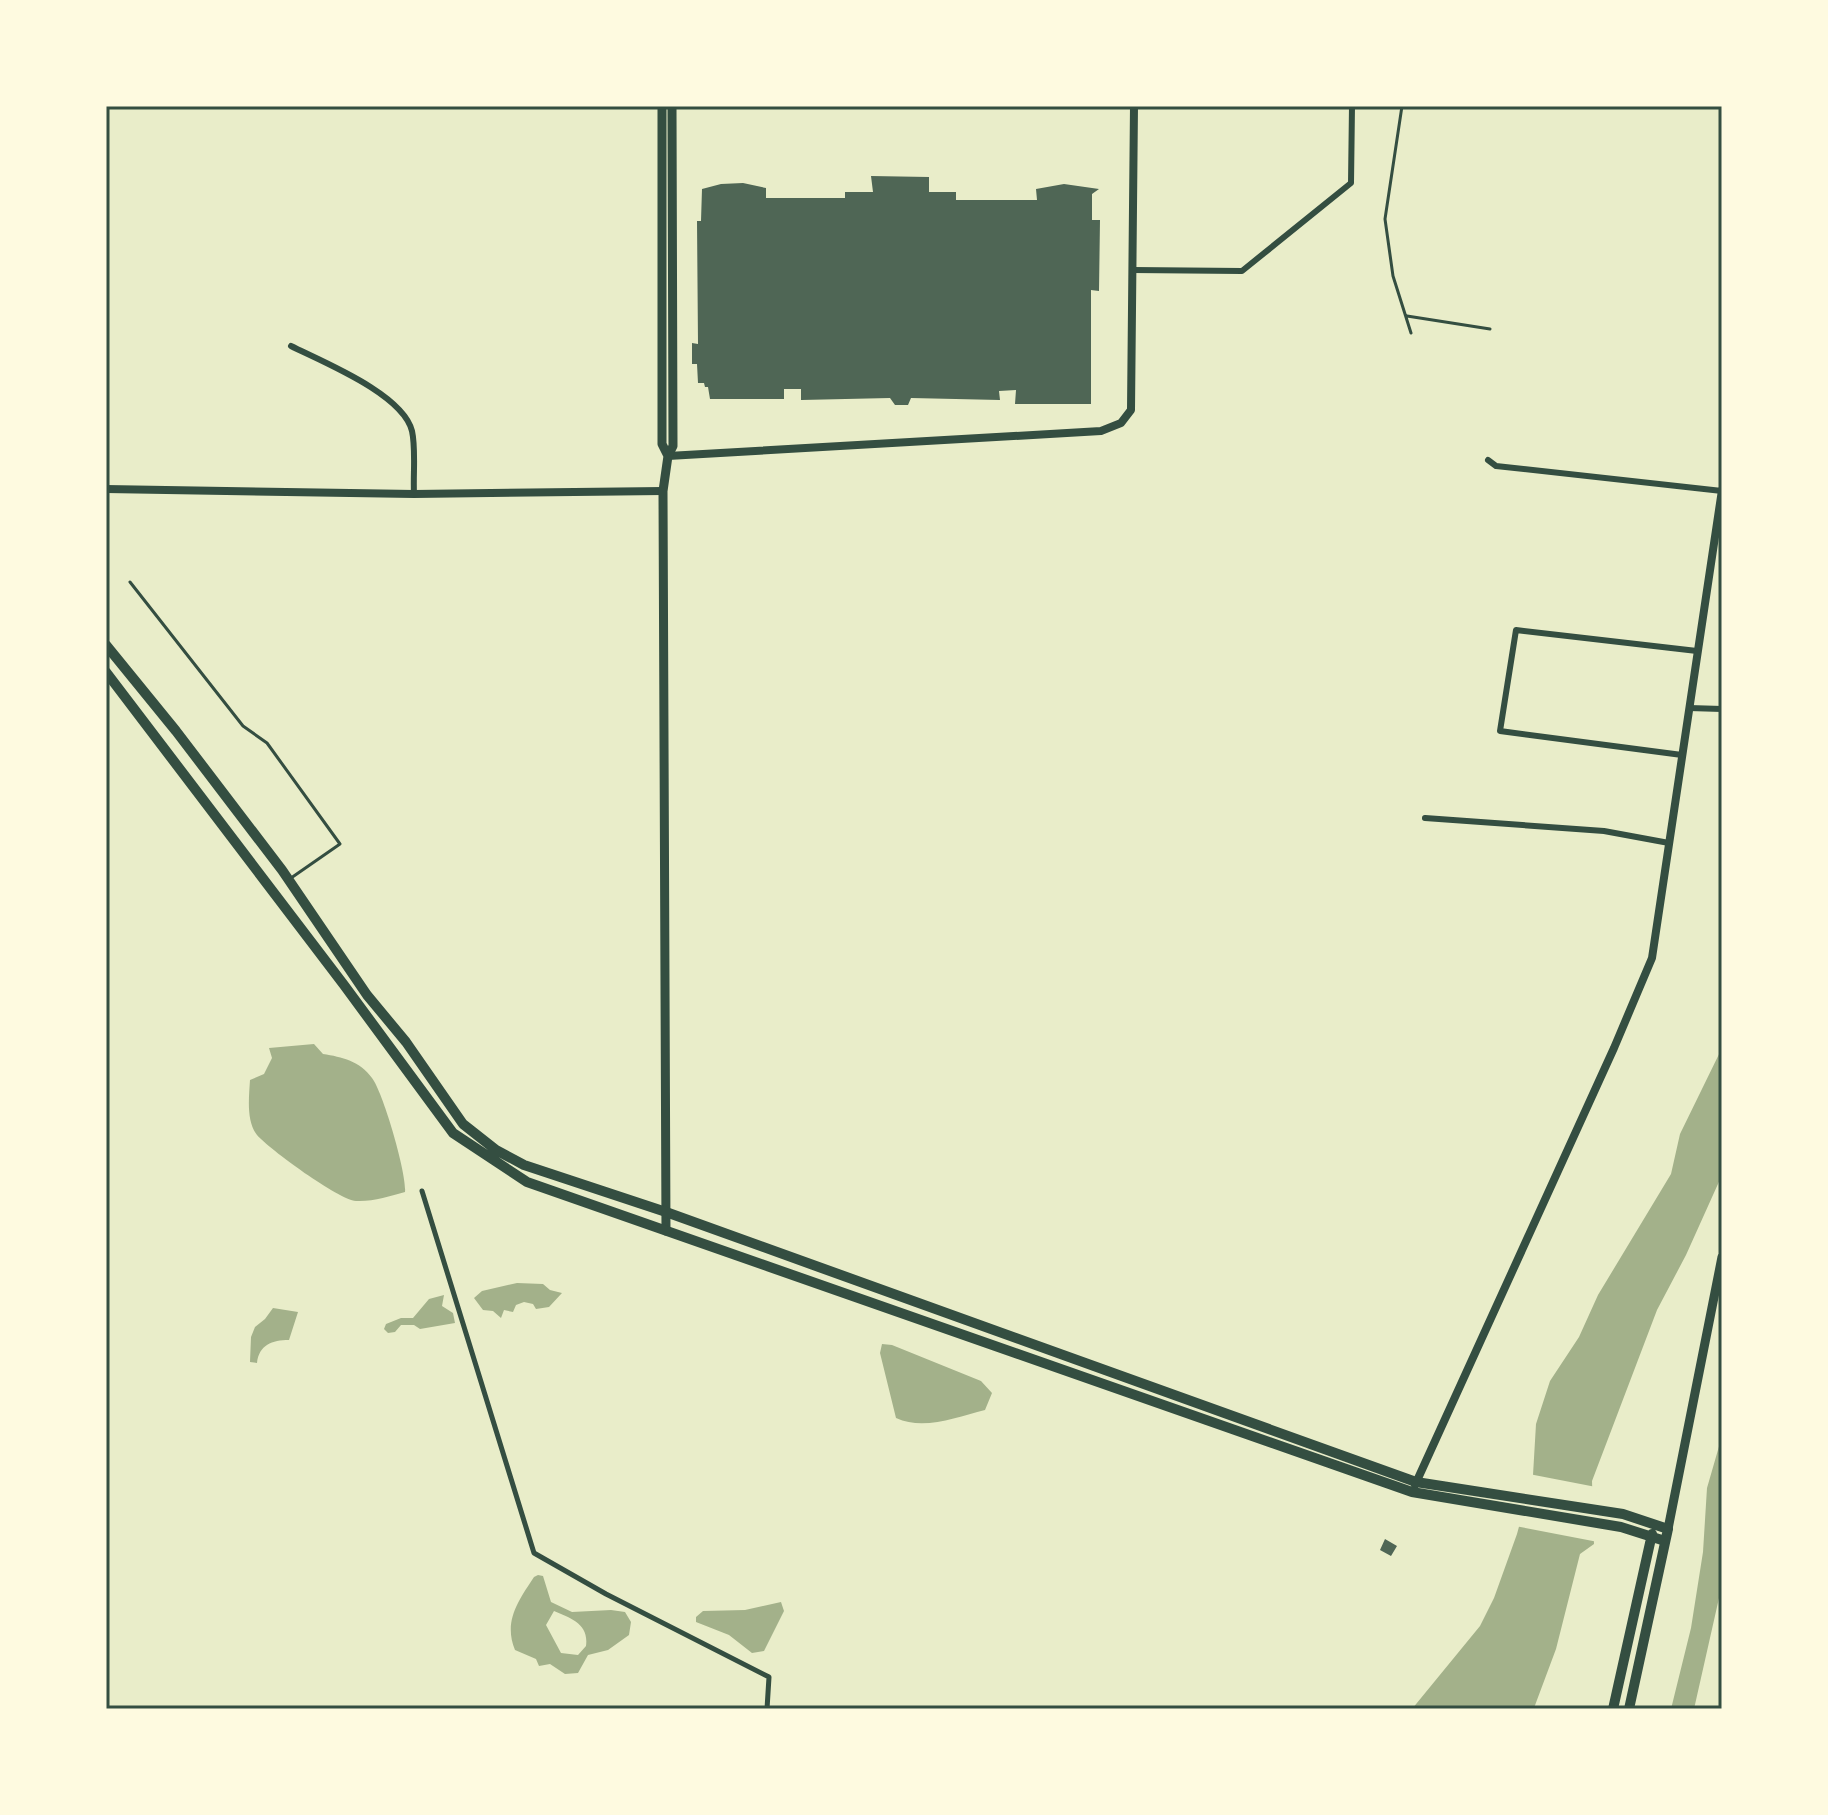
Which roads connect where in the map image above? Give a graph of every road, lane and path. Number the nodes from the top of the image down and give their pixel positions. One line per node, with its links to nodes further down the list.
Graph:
1 (662, 106): 11 (main road)
2 (672, 106): 11 (main road)
3 (1134, 106): 6 (street)
4 (1352, 106): 6 (street)
5 (1402, 106): 7 (lane)
6 (1133, 270): 11 (street)
7 (1406, 316): 8 (lane); 9 (lane)
8 (1490, 329)
9 (1411, 333)
10 (291, 346): 16 (street)
11 (668, 456): 15 (main road)
12 (1488, 460): 14 (street)
13 (106, 489): 16 (street)
14 (1722, 490): 19 (street)
15 (663, 491): 16 (street); 28 (main road)
16 (414, 494)
17 (130, 582): 26 (lane)
18 (106, 645): 26 (main road)
19 (1697, 651): 21 (street); 23 (street)
20 (106, 672): 29 (main road)
21 (1689, 708): 22 (street); 23 (street)
22 (1722, 709)
23 (1682, 755): 25 (street)
24 (1425, 818): 25 (street)
25 (1669, 843): 31 (street)
26 (288, 880): 28 (main road)
27 (422, 1191): 36 (street)
28 (666, 1212): 29 (main road); 31 (main road)
29 (666, 1231): 31 (main road)
30 (1722, 1257): 33 (main road)
31 (1414, 1487): 32 (main road); 34 (main road)
32 (1653, 1524): 33 (main road); 34 (main road)
33 (1668, 1529): 35 (main road)
34 (1651, 1538): 35 (main road); 37 (main road)
35 (1665, 1541): 38 (main road)
36 (767, 1709)
37 (1613, 1709)
38 (1629, 1709)

